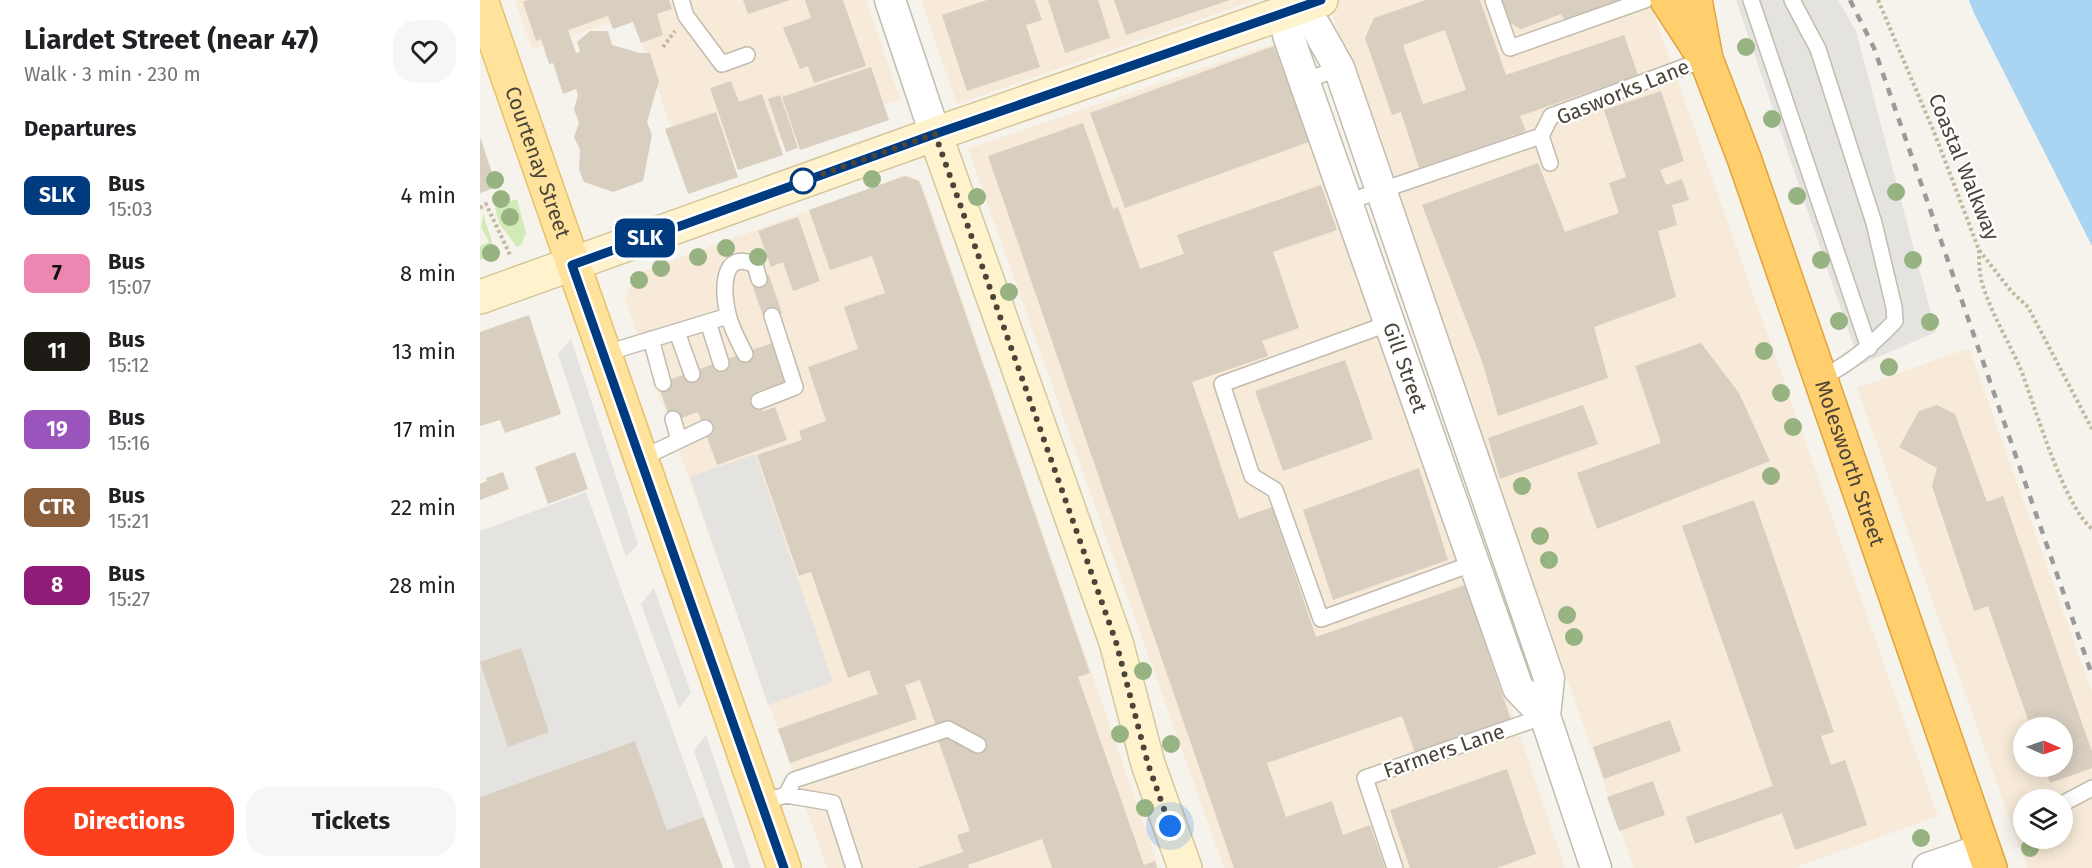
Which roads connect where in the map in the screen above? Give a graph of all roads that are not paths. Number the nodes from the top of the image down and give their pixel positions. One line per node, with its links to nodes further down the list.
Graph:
1 (481, 0): 20 (main road, Courtenay Street)
2 (681, 0): 11 (lane)
3 (890, 0): 15 (street)
4 (1493, 0): 5 (lane)
5 (1645, 0)
6 (1667, 0): 12 (highway, Molesworth Street)
7 (1695, 0): 12 (highway, Molesworth Street)
8 (1751, 0): 29 (lane)
9 (1792, 0): 29 (lane)
10 (1304, 3): 13 (street, Gill Street); 14 (street, Gill Street); 15 (street)
11 (747, 55)
12 (1706, 59): 16 (lane, Gasworks Lane); 34 (highway, Molesworth Street)
13 (1340, 68): 14 (lane); 18 (street, Gill Street)
14 (1305, 81): 19 (street, Gill Street)
15 (935, 134): 20 (street); 51 (street)
16 (1541, 136): 17 (lane, Gasworks Lane); 18 (lane)
17 (1550, 163)
18 (1382, 190): 19 (lane); 37 (street, Gill Street)
19 (1347, 202): 26 (street, Gill Street)
20 (572, 265): 22 (street); 30 (main road, Courtenay Street)
21 (759, 279): 24 (lane)
22 (480, 297)
23 (772, 315): 36 (lane)
24 (728, 316): 25 (lane); 31 (lane)
25 (708, 322): 27 (lane); 32 (lane)
26 (1390, 324): 37 (street, Gill Street); 42 (lane)
27 (677, 332): 28 (lane); 33 (lane)
28 (651, 339): 30 (lane); 35 (lane)
29 (1869, 348): 34 (lane)
30 (603, 354): 41 (main road, Courtenay Street)
31 (745, 354)
32 (721, 363)
33 (692, 374)
34 (1821, 378): 48 (highway, Molesworth Street)
35 (663, 383)
36 (762, 400)
37 (1440, 413): 42 (street, Gill Street); 43 (street, Gill Street)
38 (673, 418): 40 (lane)
39 (705, 428): 40 (lane)
40 (680, 440): 41 (lane)
41 (640, 459): 47 (main road, Courtenay Street)
42 (1474, 563): 43 (street, Gill Street)
43 (1545, 716): 52 (lane, Farmers Lane); 53 (street, Gill Street)
44 (978, 745): 47 (lane)
45 (2092, 788): 46 (lane)
46 (2073, 798)
47 (774, 799): 49 (main road, Courtenay Street); 50 (lane)
48 (1987, 859): 54 (street)
49 (784, 868)
50 (854, 868)
51 (1185, 868)
52 (1395, 868)
53 (1596, 868)
54 (1928, 868)

